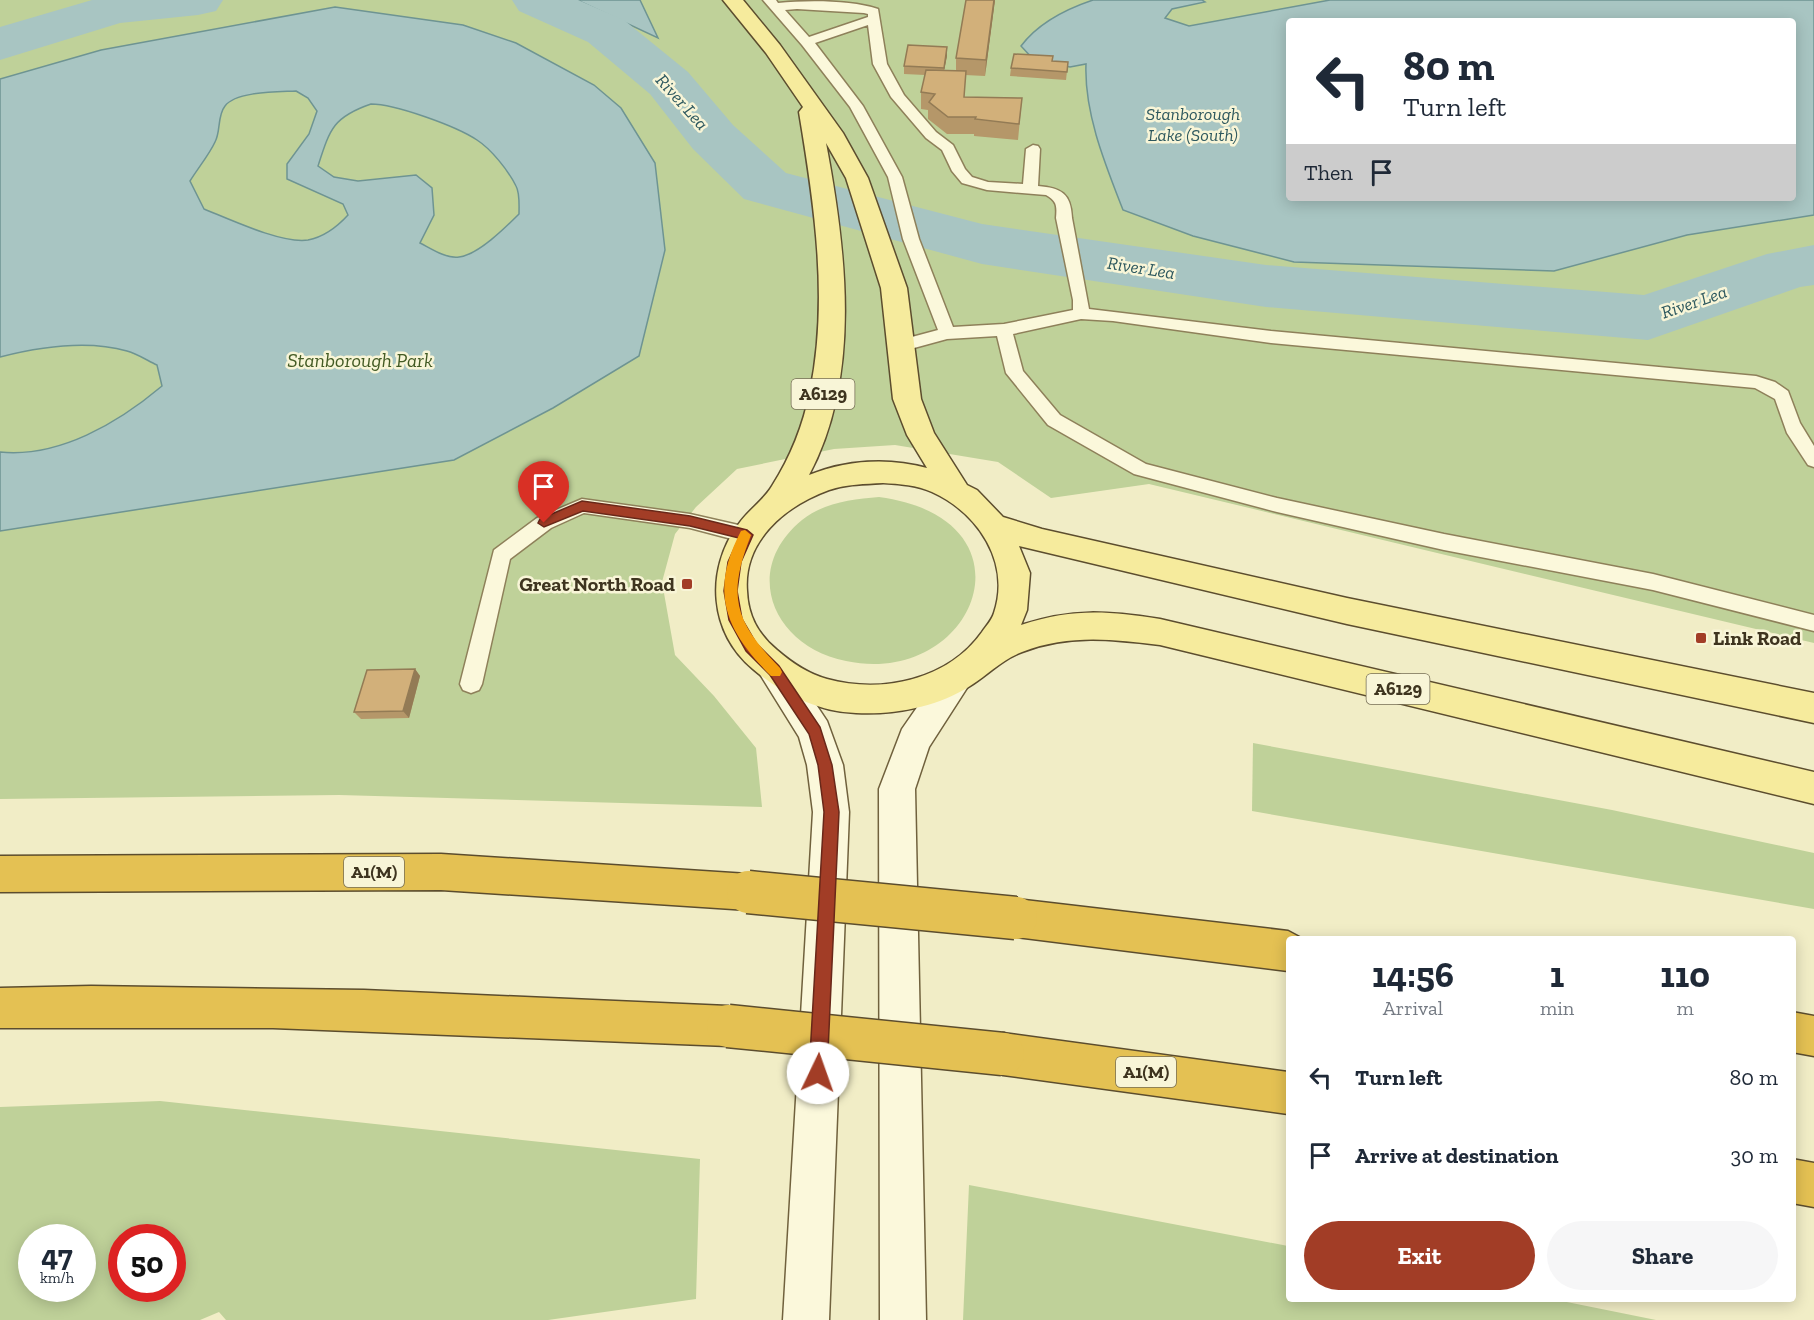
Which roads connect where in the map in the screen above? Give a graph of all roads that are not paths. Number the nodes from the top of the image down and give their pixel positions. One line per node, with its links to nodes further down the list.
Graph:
1 (733, 0): 5 (main road, A6129)
2 (772, 3): 3 (lane); 4 (lane)
3 (874, 19): 4 (lane); 7 (lane)
4 (807, 42): 10 (lane)
5 (807, 99): 11 (main road, A6129); 14 (main road, A6129)
6 (1033, 149): 7 (lane)
7 (1030, 190): 8 (lane)
8 (1082, 314): 9 (lane); 12 (lane)
9 (1004, 330): 10 (lane); 17 (lane)
10 (947, 333): 11 (lane)
11 (903, 345): 13 (main road, A6129)
12 (1814, 460)
13 (956, 491): 14 (main road); 15 (main road)
14 (777, 503): 16 (main road)
15 (996, 527): 18 (main road); 21 (main road)
16 (747, 535): 19 (main road); 20 (lane)
17 (1814, 623)
18 (970, 666): 19 (main road); 22 (main road, A6129); 32 (main road)
19 (775, 670): 31 (main road)
20 (471, 684)
21 (1814, 708)
22 (1814, 788)
23 (0, 874): 24 (highway, A1(M), bridge)
24 (1286, 951)
25 (0, 1008): 28 (highway, A1(M), bridge)
26 (1796, 1033): 27 (highway)
27 (1814, 1036)
28 (1286, 1093)
29 (1796, 1182): 30 (highway)
30 (1814, 1185)
31 (806, 1320)
32 (903, 1320)

